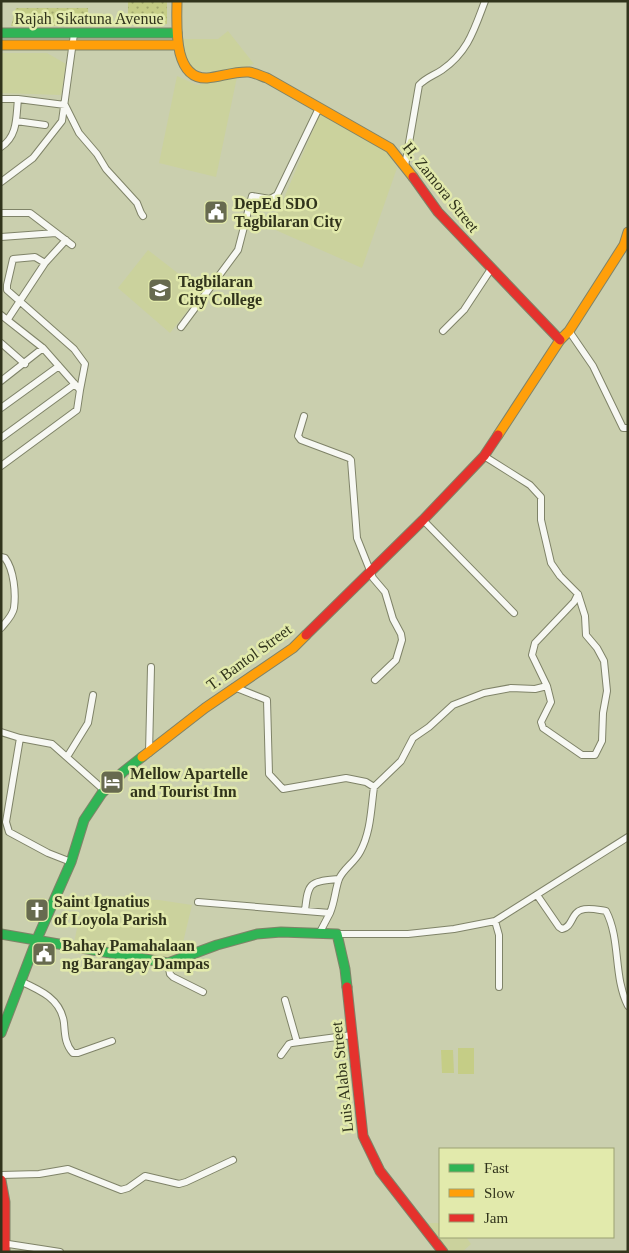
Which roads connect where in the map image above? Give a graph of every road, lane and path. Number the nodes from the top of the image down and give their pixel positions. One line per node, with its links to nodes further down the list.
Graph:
1 (177, 1): 4 (main road)
2 (485, 1): 16 (street)
3 (1, 33): 5 (main road, Rajah Sikatuna Avenue)
4 (177, 33): 5 (main road, Rajah Sikatuna Avenue); 7 (main road)
5 (74, 34): 8 (street)
6 (1, 45): 8 (main road)
7 (177, 45): 8 (main road); 12 (main road, H. Zamora Street)
8 (74, 46): 11 (street)
9 (1, 98): 10 (street)
10 (18, 99): 11 (street); 13 (street)
11 (65, 105): 17 (street); 19 (street)
12 (319, 108): 16 (main road, H. Zamora Street); 30 (street)
13 (16, 121): 14 (street); 15 (street)
14 (45, 125)
15 (1, 147)
16 (405, 166): 26 (main road, H. Zamora Street)
17 (1, 182)
18 (1, 213): 20 (street)
19 (144, 216)
20 (56, 232): 22 (street); 23 (street)
21 (628, 232): 32 (main road, T. Bantol Street)
22 (1, 237)
23 (66, 240): 24 (street); 25 (street)
24 (72, 245)
25 (45, 263): 27 (street); 27 (street)
26 (491, 269): 31 (street); 33 (main road, H. Zamora Street)
27 (21, 300): 29 (street); 40 (street)
28 (1, 315): 29 (street)
29 (8, 319): 35 (street)
30 (181, 327)
31 (443, 331)
32 (569, 331): 33 (main road, T. Bantol Street); 43 (street)
33 (560, 340): 45 (main road, T. Bantol Street)
34 (1, 343): 36 (street)
35 (44, 348): 36 (street); 37 (street)
36 (25, 364): 38 (street)
37 (59, 366): 39 (street); 41 (street)
38 (1, 381)
39 (75, 384): 40 (street); 44 (street)
40 (80, 390): 46 (street)
41 (1, 408)
42 (304, 416): 49 (street)
43 (628, 428)
44 (1, 438)
45 (484, 456): 47 (main road, T. Bantol Street); 50 (street)
46 (1, 466)
47 (423, 520): 49 (main road, T. Bantol Street); 51 (street)
48 (1, 557): 52 (street)
49 (369, 571): 54 (street); 56 (main road, T. Bantol Street)
50 (578, 594): 55 (street); 55 (street)
51 (514, 613)
52 (1, 628)
53 (151, 667): 60 (street)
54 (375, 680)
55 (547, 686): 62 (street)
56 (234, 687): 60 (main road, T. Bantol Street); 62 (street)
57 (93, 695): 61 (street)
58 (1, 732): 59 (street)
59 (20, 738): 61 (street); 64 (street)
60 (149, 753): 63 (main road, T. Bantol Street)
61 (67, 757): 63 (street)
62 (374, 787): 68 (street)
63 (105, 791): 67 (main road, T. Bantol Street)
64 (6, 822): 65 (street); 67 (street)
65 (1, 829)
66 (628, 837): 69 (street)
67 (71, 862): 77 (main road, T. Bantol Street)
68 (339, 879): 71 (street); 72 (street)
69 (537, 894): 73 (street); 83 (street)
70 (198, 902): 71 (street)
71 (305, 910): 72 (street)
72 (330, 913): 74 (street)
73 (495, 921): 76 (street); 80 (street)
74 (320, 932): 76 (main road); 78 (main road)
75 (1, 934): 77 (main road)
76 (337, 934): 85 (main road, Luis Alaba Street)
77 (37, 939): 78 (main road); 79 (main road, T. Bantol Street)
78 (168, 963): 81 (street)
79 (20, 981): 84 (main road, T. Bantol Street); 86 (street)
80 (499, 987)
81 (203, 992)
82 (285, 1000): 87 (street)
83 (628, 1006)
84 (1, 1033)
85 (352, 1034): 87 (street); 94 (main road, Luis Alaba Street)
86 (112, 1041)
87 (297, 1042): 88 (street)
88 (280, 1055)
89 (233, 1160): 90 (street)
90 (1, 1175)
91 (1, 1180): 92 (main road)
92 (4, 1246): 93 (street)
93 (60, 1252)
94 (443, 1252)

